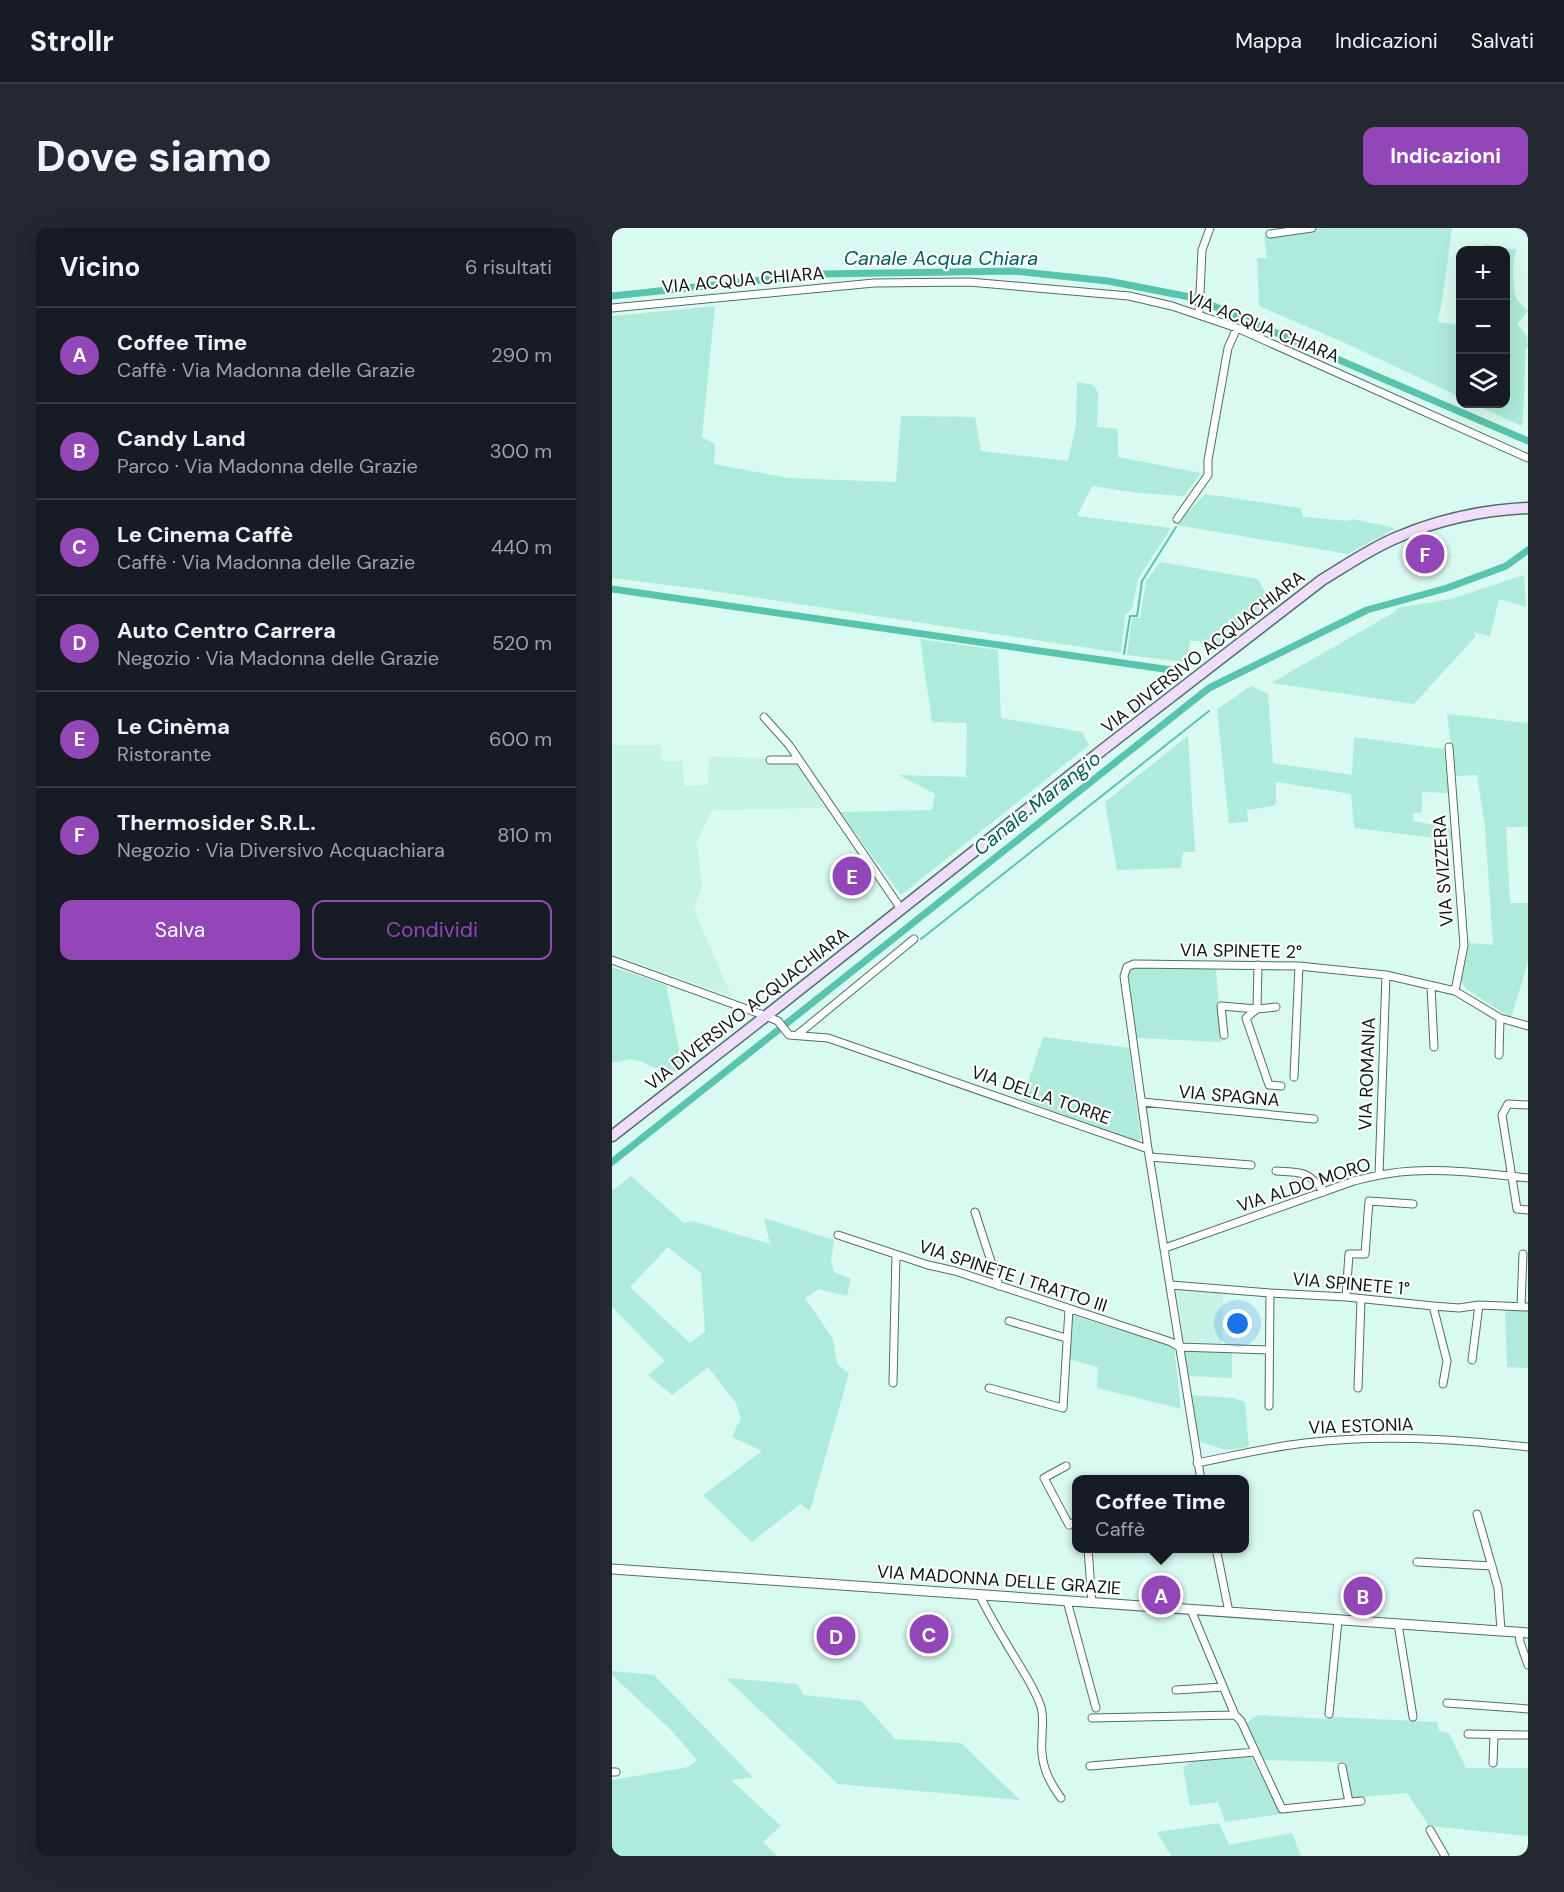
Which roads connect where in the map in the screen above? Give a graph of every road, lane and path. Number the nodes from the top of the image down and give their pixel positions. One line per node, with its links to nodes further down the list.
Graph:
1 (1210, 228): 5 (street)
2 (1312, 228): 3 (street)
3 (1270, 234)
4 (612, 308): 5 (street, VIA ACQUA CHIARA)
5 (1199, 310): 6 (street, VIA ACQUA CHIARA)
6 (1237, 328): 7 (street, VIA ACQUA CHIARA); 9 (street)
7 (1528, 458)
8 (1528, 508): 14 (main road, VIA DIVERSIVO ACQUACHIARA)
9 (1177, 519)
10 (764, 717): 13 (street)
11 (1449, 747): 21 (street, VIA SVIZZERA)
12 (770, 760): 13 (street)
13 (799, 760): 14 (street)
14 (901, 909): 24 (main road, VIA DIVERSIVO ACQUACHIARA)
15 (914, 939): 27 (street)
16 (612, 960): 24 (street)
17 (1258, 965): 18 (street, VIA SPINETE 2°); 23 (street); 33 (street, VIA SPINETE 2°)
18 (1299, 966): 19 (street, VIA SPINETE 2°); 31 (street)
19 (1386, 975): 20 (street, VIA SPINETE 2°); 41 (street, VIA ROMANIA)
20 (1431, 986): 21 (street, VIA SPINETE 2°); 29 (street)
21 (1455, 991): 25 (street, VIA SPINETE 2°)
22 (1276, 1007): 23 (street)
23 (1257, 1009): 28 (street); 32 (street)
24 (766, 1016): 27 (street); 36 (main road, VIA DIVERSIVO ACQUACHIARA)
25 (1500, 1018): 26 (street, VIA SPINETE 2°); 30 (street)
26 (1528, 1026)
27 (793, 1035): 37 (street, VIA DELLA TORRE)
28 (1224, 1035)
29 (1434, 1047)
30 (1499, 1055)
31 (1294, 1077)
32 (1281, 1086)
33 (1142, 1102): 35 (street, VIA SPAGNA); 37 (street, VIA SPINETE 2°)
34 (1528, 1106): 42 (street)
35 (1314, 1119)
36 (612, 1136)
37 (1148, 1149): 38 (street)
38 (1150, 1157): 39 (street); 49 (street)
39 (1251, 1165)
40 (1276, 1171): 44 (street)
41 (1379, 1175): 42 (street, VIA ALDO MORO); 44 (street, VIA ALDO MORO)
42 (1513, 1177): 43 (street, VIA ALDO MORO); 46 (street)
43 (1528, 1178)
44 (1324, 1192): 49 (street, VIA ALDO MORO)
45 (1413, 1204): 55 (street)
46 (1528, 1210)
47 (975, 1212): 53 (street)
48 (838, 1235): 51 (street, VIA SPINETE I TRATTO III)
49 (1165, 1248): 52 (street)
50 (1523, 1254): 59 (street)
51 (896, 1255): 53 (street, VIA SPINETE I TRATTO III); 66 (street)
52 (1171, 1285): 54 (street, VIA SPINETE 1°); 63 (street)
53 (999, 1286): 60 (street, VIA SPINETE I TRATTO III)
54 (1270, 1293): 55 (street, VIA SPINETE 1°); 64 (street)
55 (1346, 1297): 56 (street, VIA SPINETE 1°)
56 (1361, 1299): 58 (street, VIA SPINETE 1°); 69 (street)
57 (1479, 1305): 58 (street, VIA SPINETE 1°); 59 (street, VIA SPINETE 1°); 65 (street)
58 (1433, 1306): 67 (street)
59 (1525, 1306)
60 (1069, 1309): 62 (street); 63 (street, VIA SPINETE I TRATTO III)
61 (1009, 1321): 62 (street)
62 (1066, 1338): 68 (street)
63 (1179, 1347): 64 (street); 72 (street)
64 (1269, 1350): 70 (street)
65 (1472, 1360)
66 (893, 1383)
67 (1443, 1384)
68 (989, 1388)
69 (1358, 1388)
70 (1269, 1406)
71 (1528, 1447): 72 (street, VIA ESTONIA)
72 (1197, 1463): 74 (street)
73 (1066, 1466): 76 (street)
74 (1200, 1475)
75 (1476, 1514): 80 (street)
76 (1072, 1524)
77 (1088, 1553): 84 (street)
78 (1217, 1553): 86 (street)
79 (1417, 1562): 80 (street)
80 (1492, 1566): 89 (street)
81 (612, 1569): 82 (street, VIA MADONNA DELLE GRAZIE)
82 (979, 1594): 83 (street, VIA MADONNA DELLE GRAZIE); 108 (street)
83 (1067, 1601): 84 (street, VIA MADONNA DELLE GRAZIE); 95 (street)
84 (1092, 1603): 85 (street, VIA MADONNA DELLE GRAZIE)
85 (1191, 1610): 86 (street, VIA MADONNA DELLE GRAZIE); 92 (street)
86 (1229, 1612): 87 (street, VIA MADONNA DELLE GRAZIE)
87 (1338, 1620): 88 (street, VIA MADONNA DELLE GRAZIE); 97 (street)
88 (1398, 1624): 89 (street, VIA MADONNA DELLE GRAZIE); 100 (street)
89 (1501, 1631): 90 (street, VIA MADONNA DELLE GRAZIE)
90 (1524, 1632): 91 (street)
91 (1528, 1665)
92 (1223, 1687): 93 (street); 98 (street)
93 (1176, 1690)
94 (1447, 1703): 96 (street)
95 (1096, 1708)
96 (1528, 1708)
97 (1329, 1714)
98 (1235, 1715): 99 (street); 104 (street)
99 (1092, 1718)
100 (1413, 1718)
101 (1467, 1734): 102 (street)
102 (1494, 1735): 103 (street); 105 (street)
103 (1528, 1735)
104 (1255, 1752): 106 (street); 110 (street)
105 (1492, 1763)
106 (1090, 1766)
107 (1342, 1767): 110 (street)
108 (1061, 1798)
109 (1361, 1801): 110 (street)
110 (1349, 1802)
111 (1430, 1830): 112 (street)
112 (1445, 1856)

